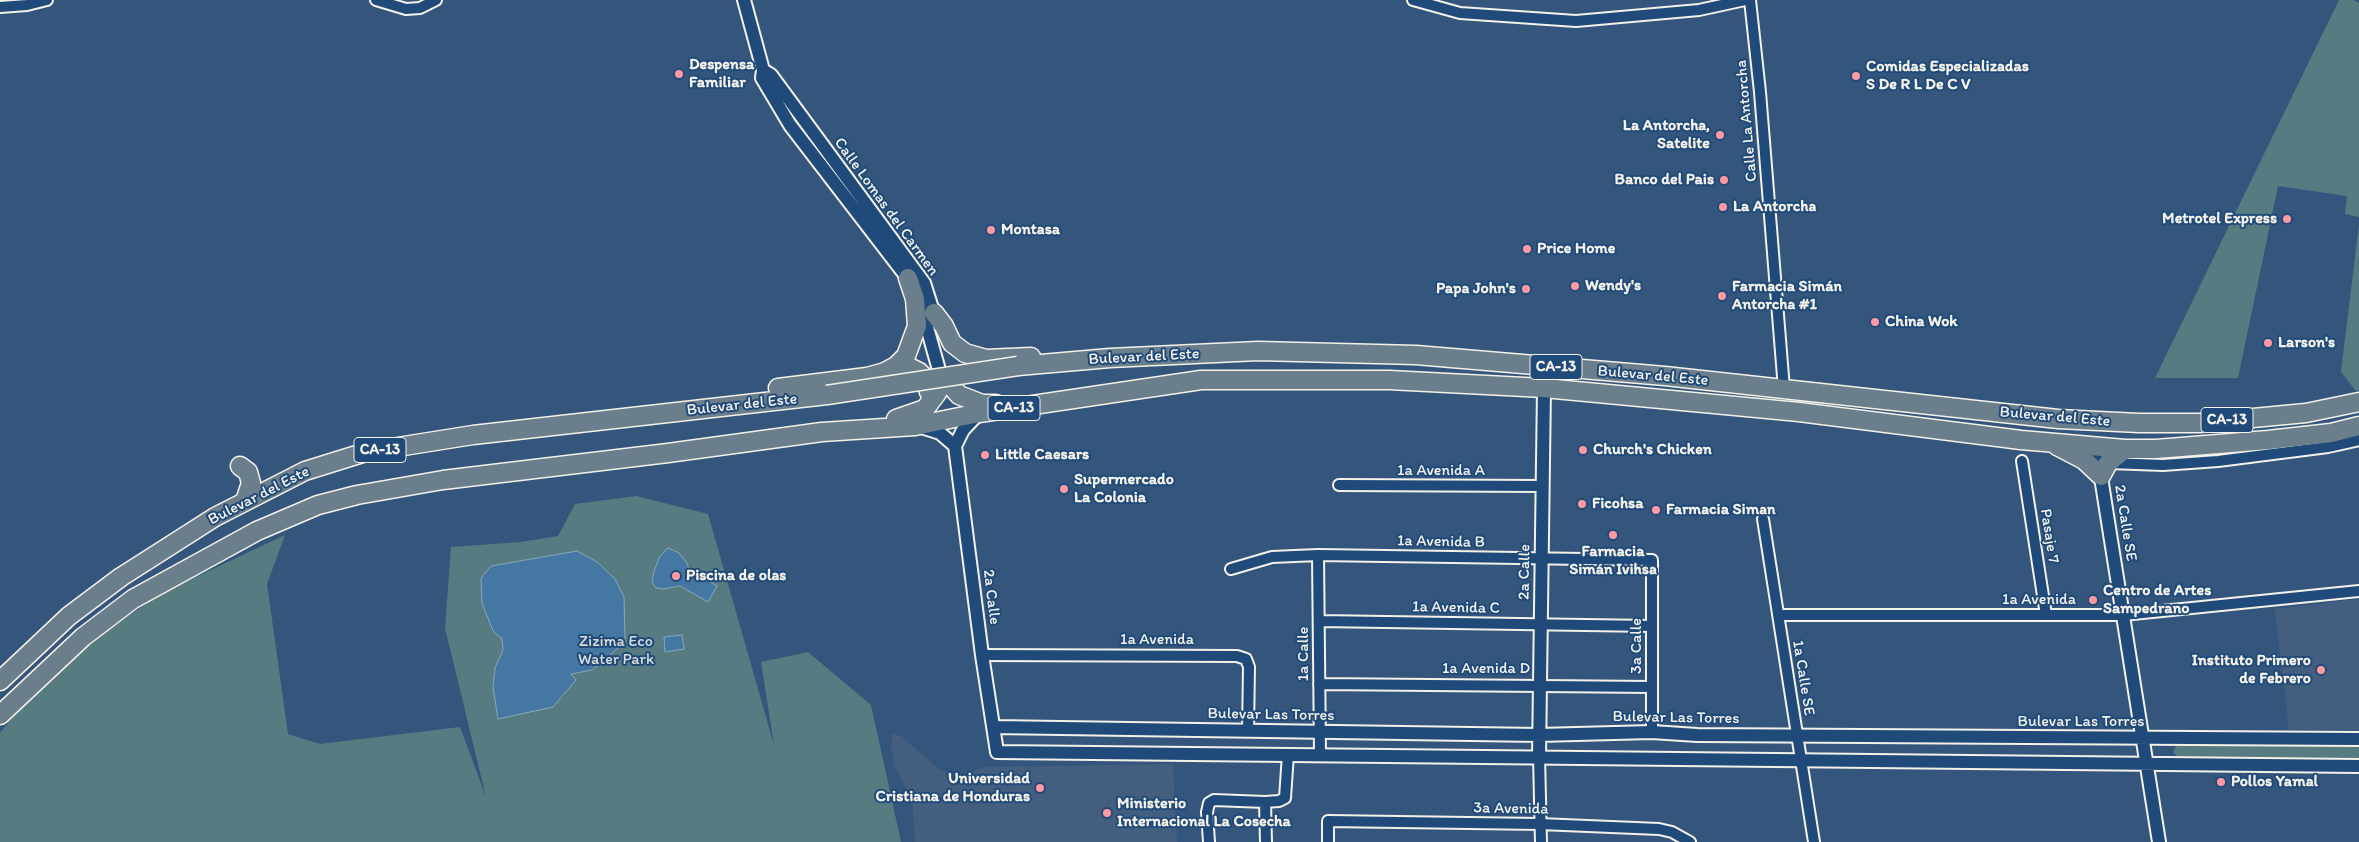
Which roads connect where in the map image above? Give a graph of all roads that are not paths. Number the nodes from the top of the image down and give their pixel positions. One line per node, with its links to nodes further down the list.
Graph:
1 (47, 0): 8 (street)
2 (376, 0): 3 (street)
3 (436, 0)
4 (744, 0): 9 (street, Calle Lomas del Carmen)
5 (1413, 0): 6 (street)
6 (1745, 0)
7 (1750, 0): 17 (street, Calle La Antorcha)
8 (0, 7)
9 (763, 70): 10 (street, Calle Lomas del Carmen); 11 (street, Calle Lomas del Carmen)
10 (908, 278): 13 (highway); 14 (street, Calle Lomas del Carmen)
11 (934, 313): 12 (highway); 14 (street, Calle Lomas del Carmen)
12 (1416, 354): 17 (highway, Bulevar del Este / CA-13); 24 (highway, Bulevar del Este / CA-13, bridge)
13 (896, 366): 19 (highway); 24 (highway)
14 (944, 378): 15 (highway); 19 (highway)
15 (1172, 384): 16 (highway, Bulevar del Este / CA-13); 20 (highway, Bulevar del Este / CA-13)
16 (1544, 388): 26 (highway, Bulevar del Este / CA-13); 34 (street, 2a Calle)
17 (1784, 389): 18 (highway, Bulevar del Este / CA-13)
18 (2359, 402)
19 (925, 409): 23 (highway)
20 (979, 413): 21 (highway, Bulevar del Este / CA-13); 27 (street)
21 (915, 426): 23 (highway, Bulevar del Este / CA-13); 27 (street)
22 (2359, 426): 29 (highway, Bulevar del Este / CA-13)
23 (822, 432): 53 (highway, Bulevar del Este / CA-13)
24 (473, 435): 35 (highway, Bulevar del Este / CA-13)
25 (2359, 440): 32 (street)
26 (2047, 442): 28 (highway, Bulevar del Este / CA-13); 32 (highway)
27 (955, 446): 48 (street, 2a Calle)
28 (2096, 446): 29 (highway, Bulevar del Este / CA-13); 32 (street, 2a Calle SE)
29 (2125, 449): 32 (highway)
30 (2022, 461): 43 (street, Pasaje 7)
31 (240, 466): 35 (highway)
32 (2104, 469): 44 (street, 2a Calle SE)
33 (1339, 485): 34 (street, 1a Avenida A)
34 (1542, 486): 38 (street, 2a Calle)
35 (245, 500): 49 (highway, Bulevar del Este / CA-13)
36 (1763, 519): 42 (street, 1a Calle SE)
37 (1318, 555): 38 (street, 1a Avenida B); 40 (street, 1a Avenida B); 45 (street, 1a Calle)
38 (1542, 559): 39 (street, 1a Avenida B); 46 (street, 2a Calle)
39 (1652, 560): 47 (street, 3a Calle)
40 (1231, 569)
41 (2359, 591): 44 (street, 1a Avenida)
42 (1778, 615): 43 (street, 1a Avenida); 59 (street, 1a Calle SE)
43 (2046, 615): 44 (street, 1a Avenida)
44 (2123, 615): 60 (street, 2a Calle SE)
45 (1319, 621): 46 (street, 1a Avenida C); 50 (street, 1a Calle)
46 (1541, 624): 47 (street, 1a Avenida C); 51 (street, 2a Calle)
47 (1652, 626): 52 (street, 3a Calle)
48 (982, 655): 54 (street, 2a Calle); 55 (street, 1a Avenida)
49 (0, 681)
50 (1319, 684): 51 (street, 1a Avenida D); 56 (street, 1a Calle)
51 (1540, 685): 52 (street, 1a Avenida D); 58 (street, 2a Calle)
52 (1652, 687): 57 (street, 3a Calle)
53 (0, 715)
54 (993, 727): 55 (street, Bulevar Las Torres); 62 (street, 2a Calle)
55 (1248, 731): 56 (street, Bulevar Las Torres)
56 (1320, 732): 58 (street, Bulevar Las Torres); 63 (street, 1a Calle)
57 (1652, 732): 58 (street, Bulevar Las Torres); 59 (street, Bulevar Las Torres)
58 (1539, 735): 64 (street, 2a Calle)
59 (1797, 736): 60 (street, Bulevar Las Torres); 65 (street, 1a Calle SE)
60 (2142, 738): 61 (street, Bulevar Las Torres); 66 (street, 2a Calle SE)
61 (2359, 739)
62 (1288, 754): 63 (street); 68 (street)
63 (1320, 754): 64 (street)
64 (1539, 756): 65 (street); 69 (street)
65 (1801, 760): 66 (street); 75 (street, 1a Calle SE)
66 (2146, 763): 67 (street); 76 (street, 2a Calle SE)
67 (2359, 766)
68 (1265, 802): 70 (street); 71 (street)
69 (1540, 824): 72 (street, 3a Avenida); 73 (street); 74 (street, 3a Avenida)
70 (1209, 842)
71 (1266, 842)
72 (1328, 842)
73 (1541, 842)
74 (1690, 842)
75 (1814, 842)
76 (2159, 842)

